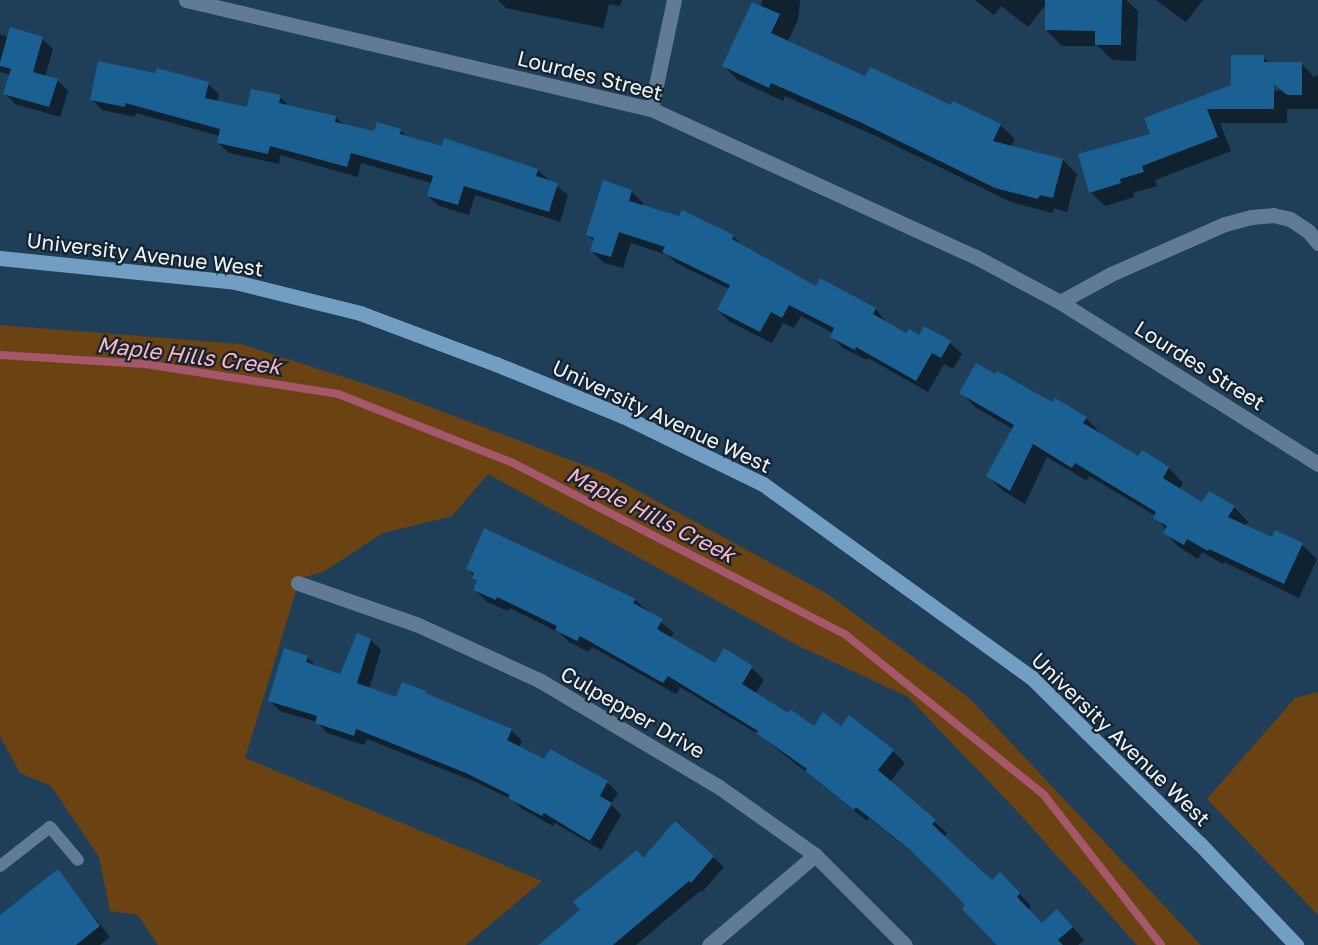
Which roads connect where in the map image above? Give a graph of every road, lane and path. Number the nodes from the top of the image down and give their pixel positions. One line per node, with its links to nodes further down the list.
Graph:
1 (186, 0): 3 (street, Lourdes Street)
2 (674, 0): 4 (street)
3 (227, 5): 4 (street, Lourdes Street)
4 (651, 109): 7 (street, Lourdes Street)
5 (1318, 243): 7 (street)
6 (0, 258): 15 (main road, University Avenue West)
7 (1060, 302): 8 (street, Lourdes Street)
8 (1318, 464)
9 (298, 583): 10 (street, Culpepper Drive)
10 (815, 855): 13 (street); 14 (street, Culpepper Drive)
11 (78, 860): 12 (lane)
12 (0, 866)
13 (709, 945)
14 (905, 945)
15 (1296, 945)

